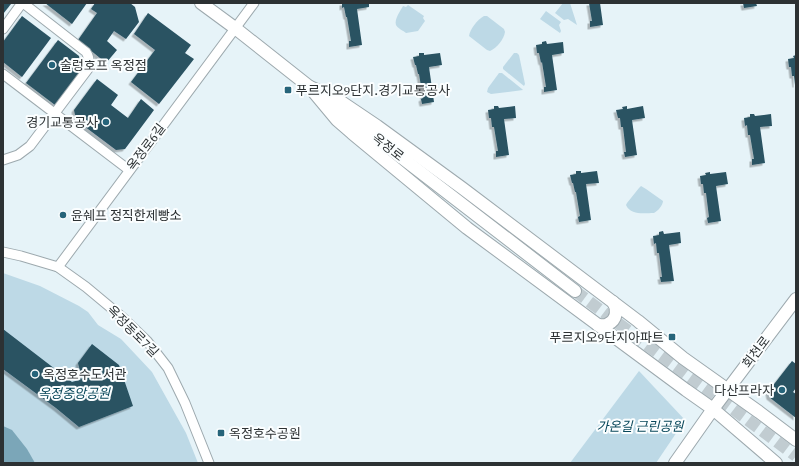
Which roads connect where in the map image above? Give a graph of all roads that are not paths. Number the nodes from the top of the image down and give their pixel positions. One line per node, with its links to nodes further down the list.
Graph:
1 (23, 3): 4 (street); 8 (street)
2 (201, 3): 5 (main road, 옥정로)
3 (254, 3): 5 (street, 옥정로6길)
4 (3, 28)
5 (235, 28): 7 (main road, 옥정로); 10 (street, 옥정로6길)
6 (3, 74): 8 (street)
7 (310, 87): 13 (main road, 옥정로); 15 (main road); 16 (main road)
8 (55, 113): 9 (street); 10 (street)
9 (3, 160)
10 (129, 170): 12 (street, 옥정로6길)
11 (3, 252): 12 (street, 옥정동로7길)
12 (58, 267): 20 (street, 옥정동로7길)
13 (575, 291)
14 (796, 299): 17 (main road, 회천로)
15 (613, 302): 16 (main road); 17 (main road)
16 (598, 325): 18 (main road)
17 (728, 389): 18 (main road, 회천로); 19 (main road)
18 (713, 409): 21 (main road, 회천로); 22 (main road)
19 (796, 440)
20 (209, 463)
21 (675, 463)
22 (776, 463)

